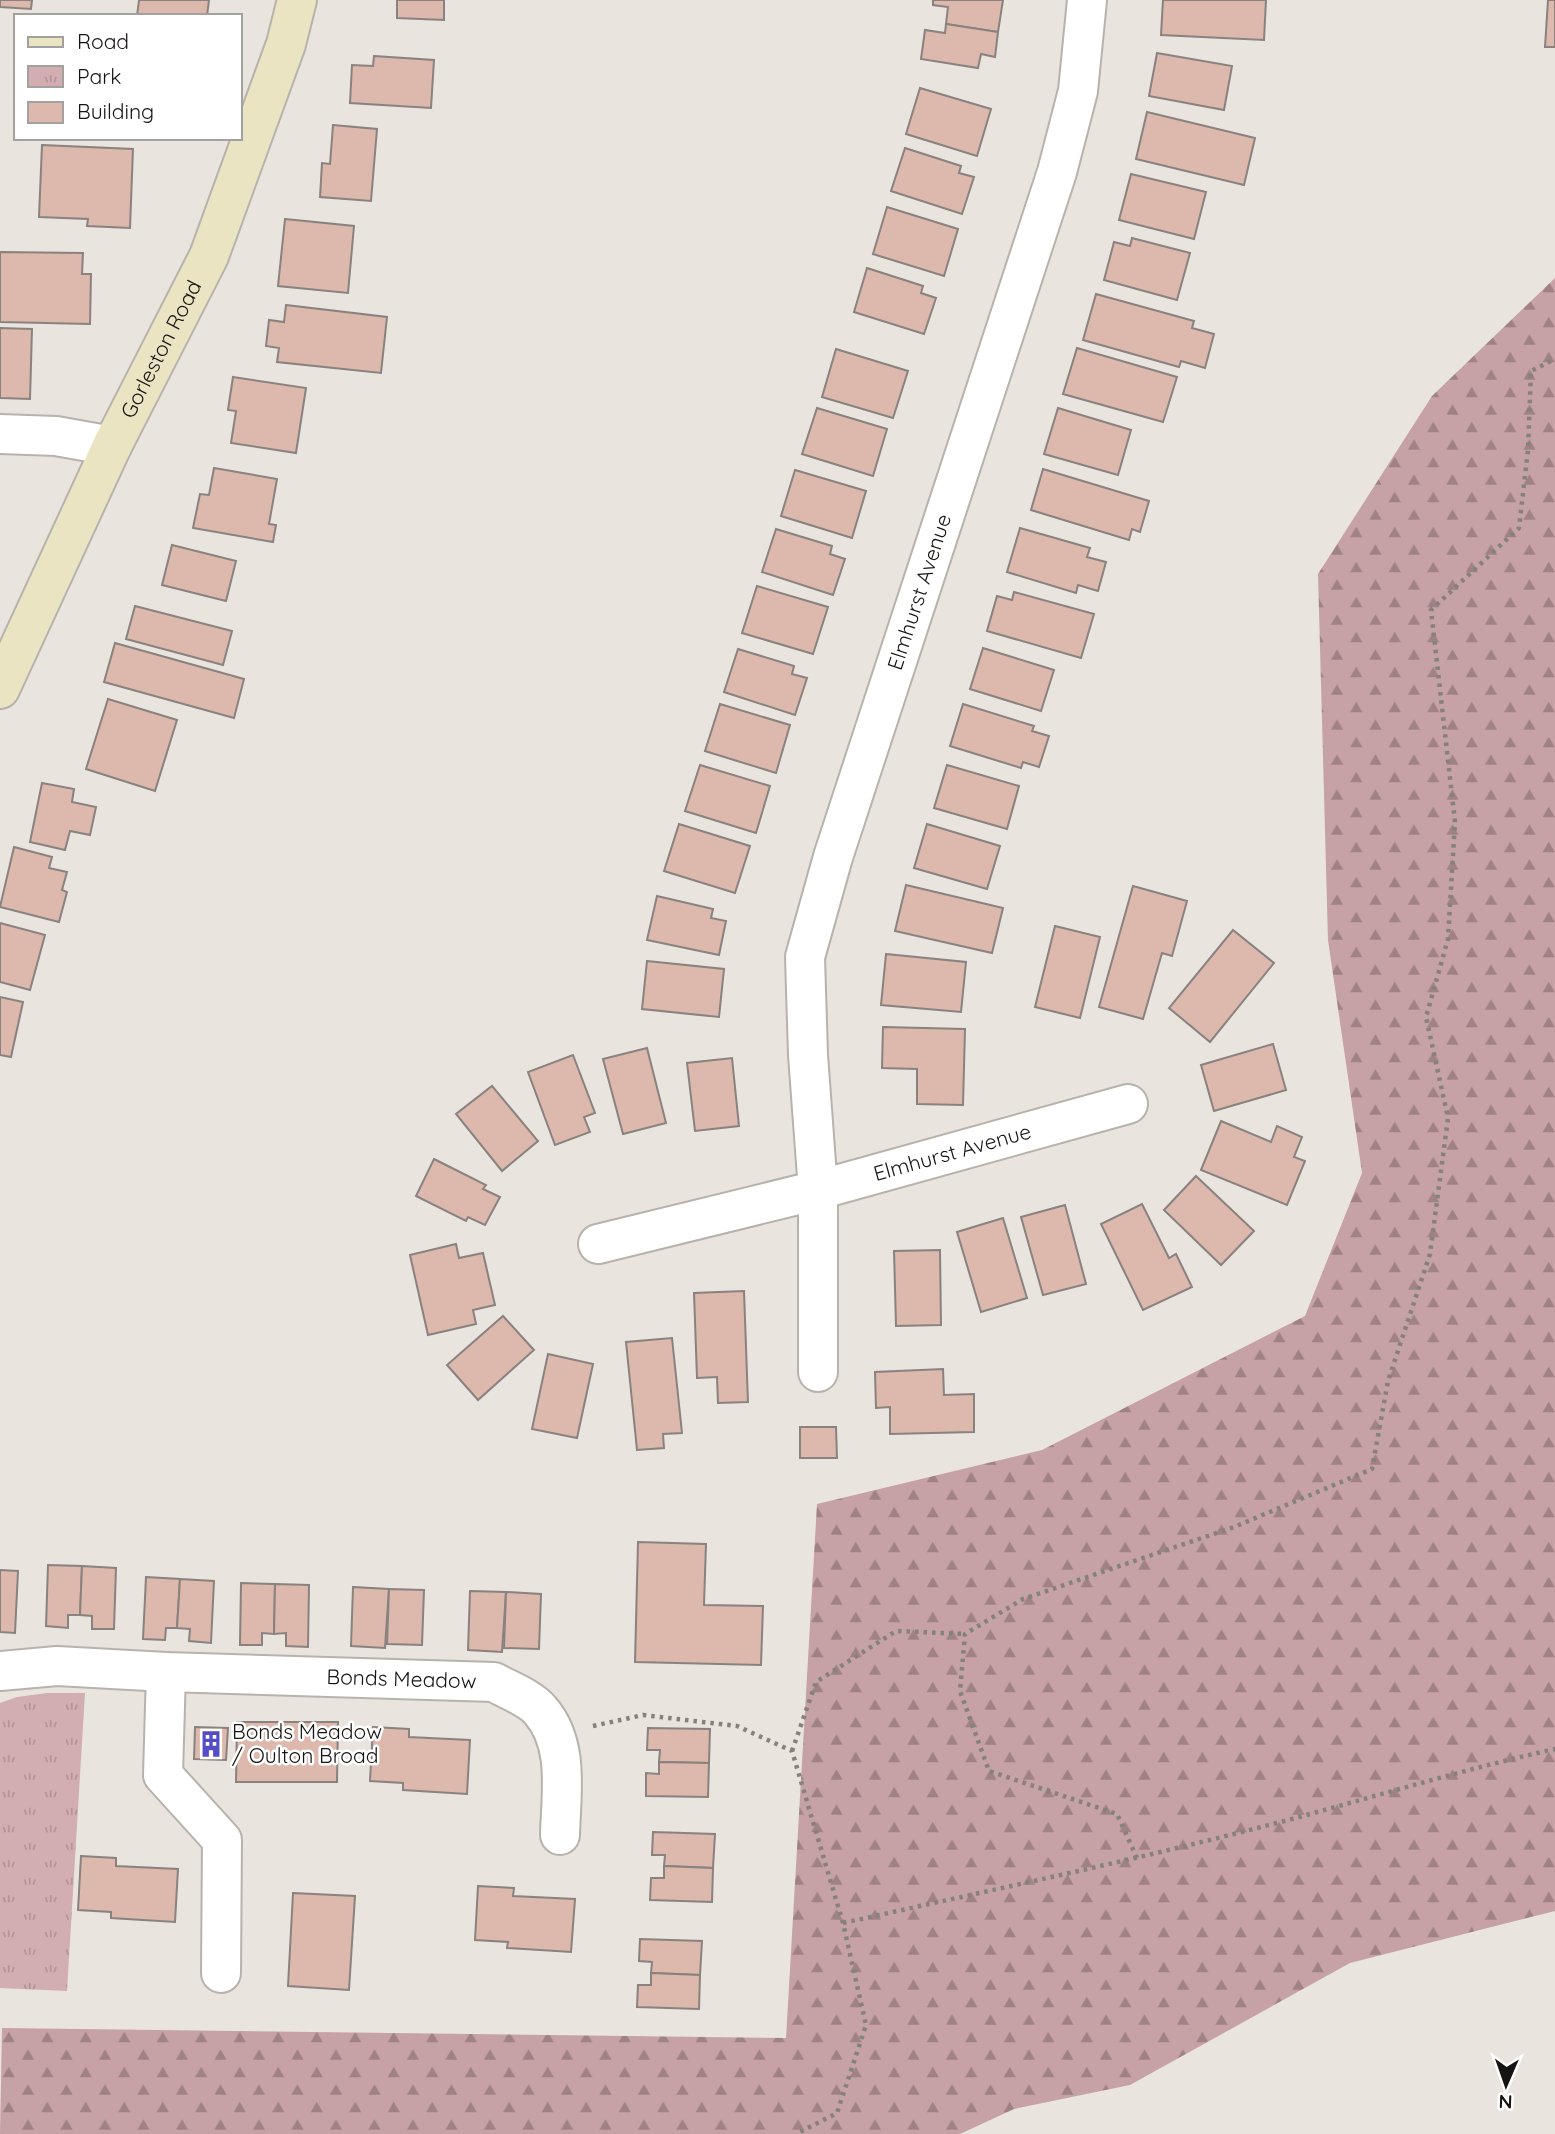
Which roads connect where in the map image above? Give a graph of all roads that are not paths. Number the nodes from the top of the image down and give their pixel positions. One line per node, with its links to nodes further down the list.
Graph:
1 (297, 0): 4 (main road, Gorleston Road)
2 (1087, 0): 7 (street, Elmhurst Avenue)
3 (0, 434): 4 (street)
4 (113, 446): 5 (main road, Gorleston Road)
5 (0, 689)
6 (1128, 1104): 7 (street, Elmhurst Avenue)
7 (818, 1190): 8 (street, Elmhurst Avenue); 9 (street, Elmhurst Avenue)
8 (598, 1244)
9 (818, 1372)
10 (0, 1671): 11 (street, Bonds Meadow)
11 (166, 1672): 12 (street, Bonds Meadow); 13 (street)
12 (560, 1835)
13 (221, 1973)

